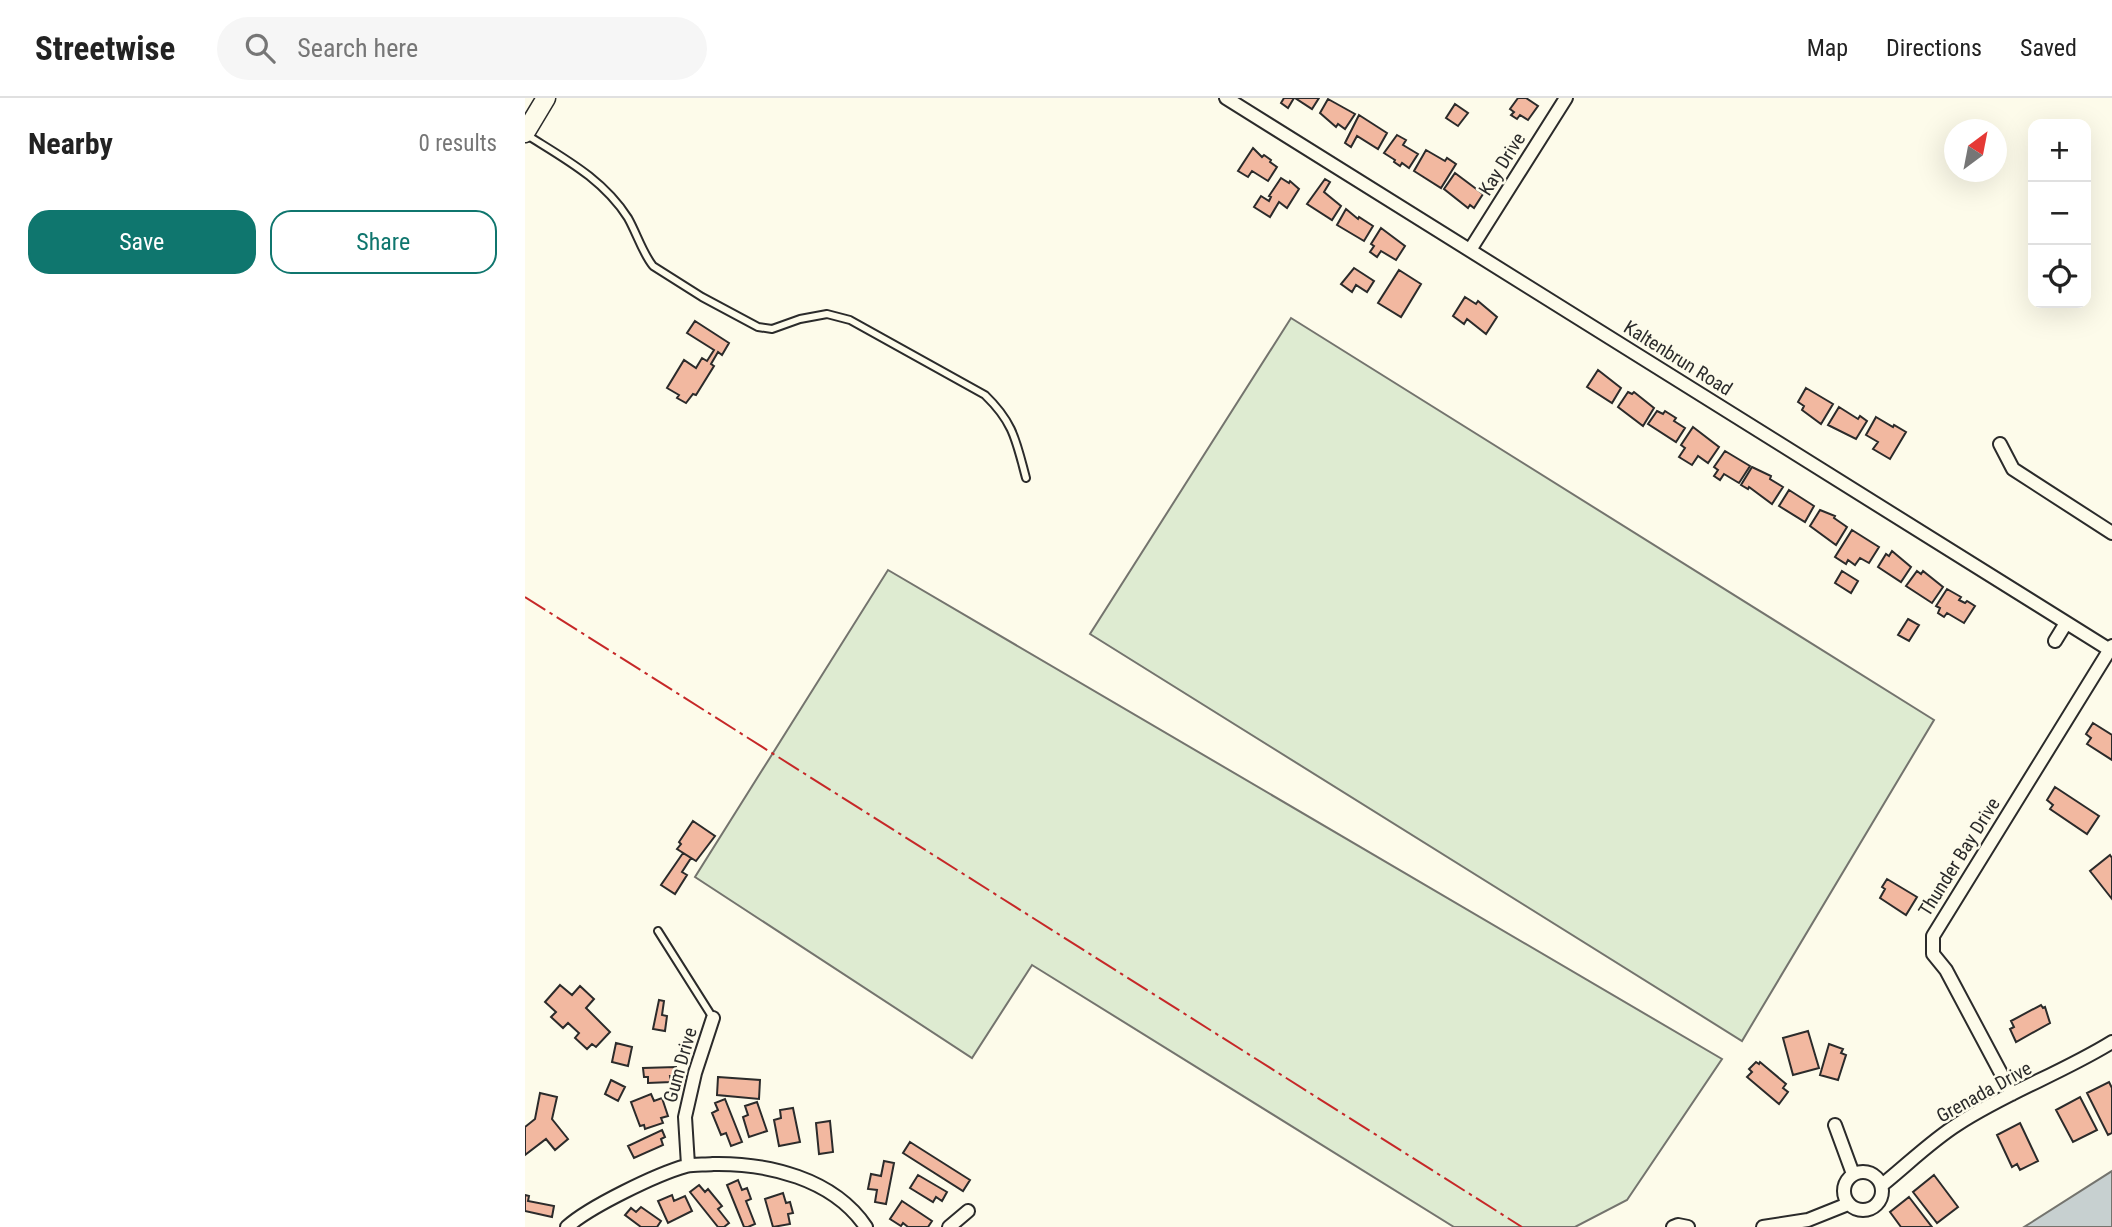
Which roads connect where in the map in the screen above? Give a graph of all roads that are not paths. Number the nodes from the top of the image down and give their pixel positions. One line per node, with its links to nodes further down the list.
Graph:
1 (546, 98): 4 (main road)
2 (1226, 98): 5 (street, Kaltenbrun Road)
3 (1566, 98): 5 (street, Kay Drive)
4 (525, 134): 7 (lane)
5 (1470, 250): 9 (street, Kaltenbrun Road)
6 (2000, 444): 8 (street)
7 (1026, 478)
8 (2112, 533)
9 (2066, 622): 10 (street); 11 (street, Kaltenbrun Road)
10 (2055, 641)
11 (2111, 648): 15 (street, Thunder Bay Drive)
12 (659, 931): 13 (lane)
13 (713, 1018): 17 (street, Gum Drive)
14 (2112, 1042): 15 (street, Grenada Drive)
15 (2012, 1094): 19 (street, Grenada Drive)
16 (1835, 1125): 18 (street)
17 (688, 1165): 22 (street); 23 (street)
18 (1853, 1174): 19 (street); 20 (street)
19 (1882, 1185): 20 (street, Grenada Drive)
20 (1848, 1204): 27 (street, Grenada Drive)
21 (968, 1210): 24 (street)
22 (567, 1227)
23 (866, 1227)
24 (949, 1227)
25 (1673, 1227): 26 (street)
26 (1688, 1227)
27 (1763, 1227)

